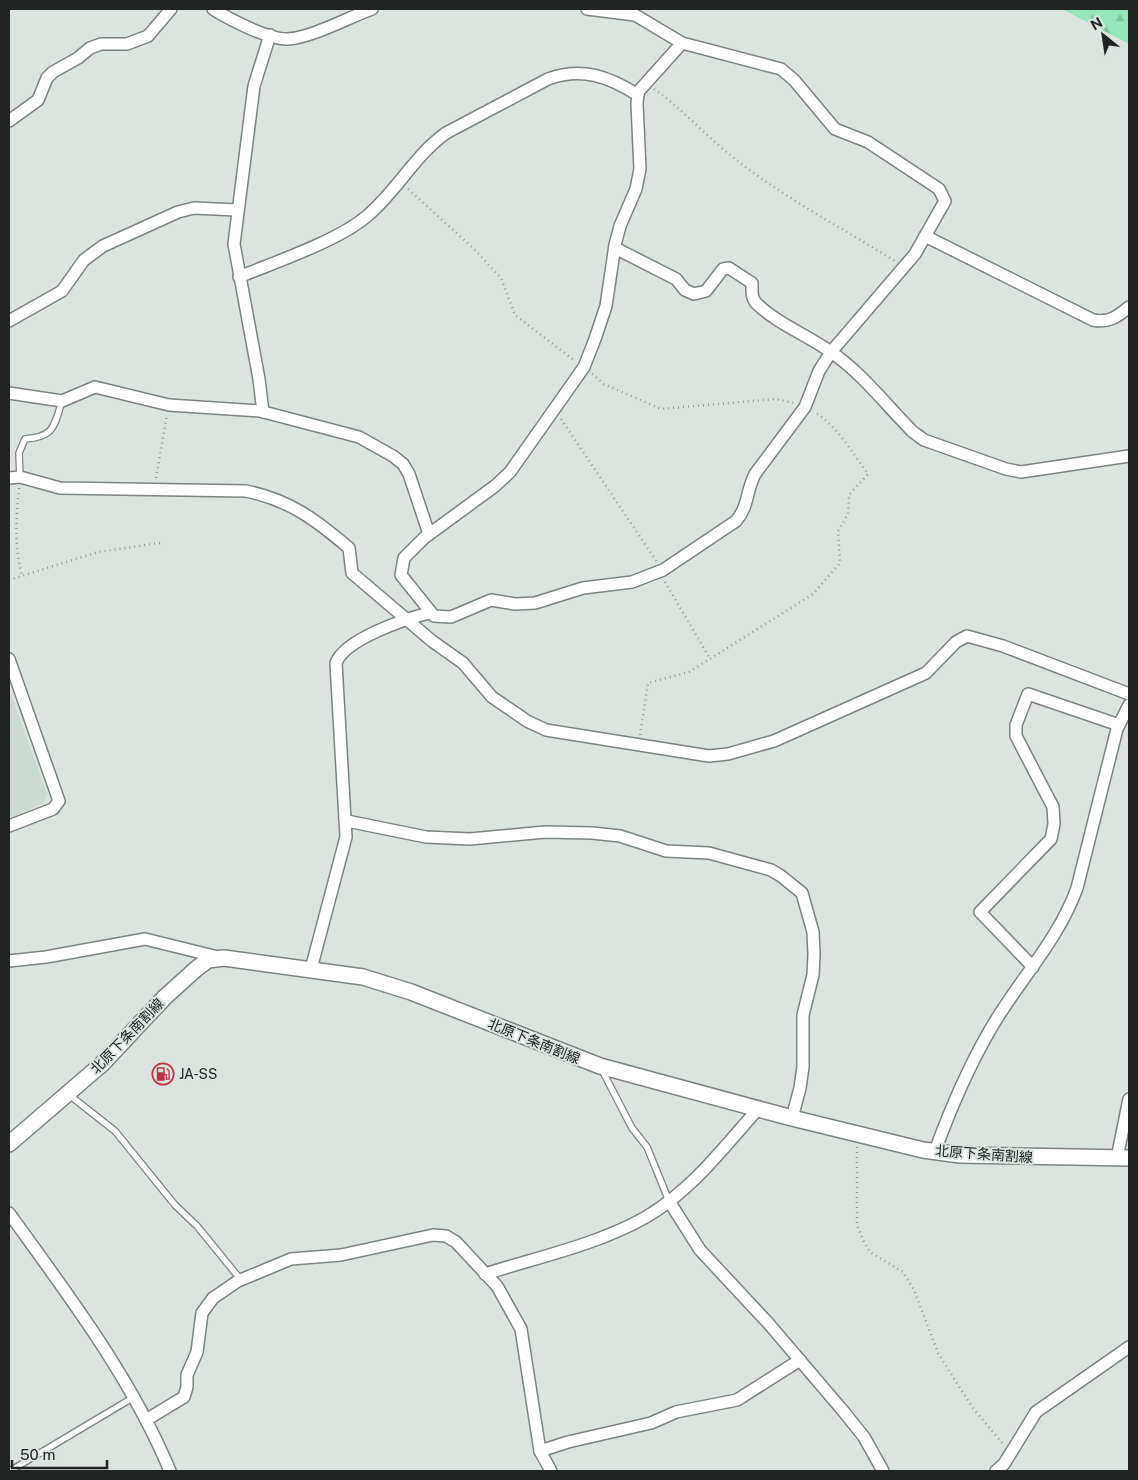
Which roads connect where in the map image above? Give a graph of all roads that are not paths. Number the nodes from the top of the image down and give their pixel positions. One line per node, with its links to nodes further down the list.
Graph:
1 (171, 9): 8 (street)
2 (213, 9): 5 (street)
3 (372, 9): 5 (street)
4 (587, 9): 6 (street)
5 (270, 35): 9 (street)
6 (682, 43): 7 (street); 10 (street)
7 (638, 95): 11 (street); 12 (street)
8 (9, 121)
9 (237, 210): 12 (street); 14 (street)
10 (925, 236): 13 (street); 15 (street)
11 (615, 248): 15 (street); 21 (street)
12 (239, 277): 18 (street)
13 (1127, 313)
14 (9, 321)
15 (831, 352): 19 (street); 22 (street)
16 (9, 393): 17 (street)
17 (62, 400): 18 (street); 20 (lane)
18 (262, 412): 21 (street)
19 (1129, 456)
20 (15, 477): 23 (street)
21 (429, 534): 22 (street)
22 (429, 613): 23 (street)
23 (406, 619): 25 (street); 28 (street)
24 (9, 659): 29 (street)
25 (1129, 694)
26 (1129, 705): 27 (street)
27 (1119, 725): 32 (street); 32 (street)
28 (347, 821): 33 (street); 38 (street)
29 (9, 826)
30 (224, 958): 31 (street); 33 (main road, 北原下条南割線); 35 (main road, 北原下条南割線)
31 (9, 961)
32 (1033, 967): 40 (street)
33 (311, 969): 34 (main road, 北原下条南割線)
34 (600, 1066): 37 (main road, 北原下条南割線); 42 (lane)
35 (68, 1094): 39 (main road, 北原下条南割線); 45 (lane)
36 (1129, 1099): 41 (street)
37 (758, 1108): 38 (main road, 北原下条南割線); 42 (street)
38 (792, 1118): 40 (main road, 北原下条南割線)
39 (9, 1144)
40 (935, 1151): 41 (main road, 北原下条南割線)
41 (1123, 1158)
42 (669, 1201): 44 (street); 47 (street)
43 (9, 1213): 48 (street)
44 (485, 1274): 45 (street); 50 (street)
45 (241, 1280): 49 (street)
46 (1129, 1347): 55 (street)
47 (800, 1360): 50 (street); 54 (street)
48 (134, 1397): 49 (street); 51 (lane)
49 (146, 1420): 52 (street)
50 (540, 1451): 53 (street)
51 (10, 1471)
52 (170, 1471)
53 (551, 1471)
54 (883, 1471)
55 (996, 1471)

